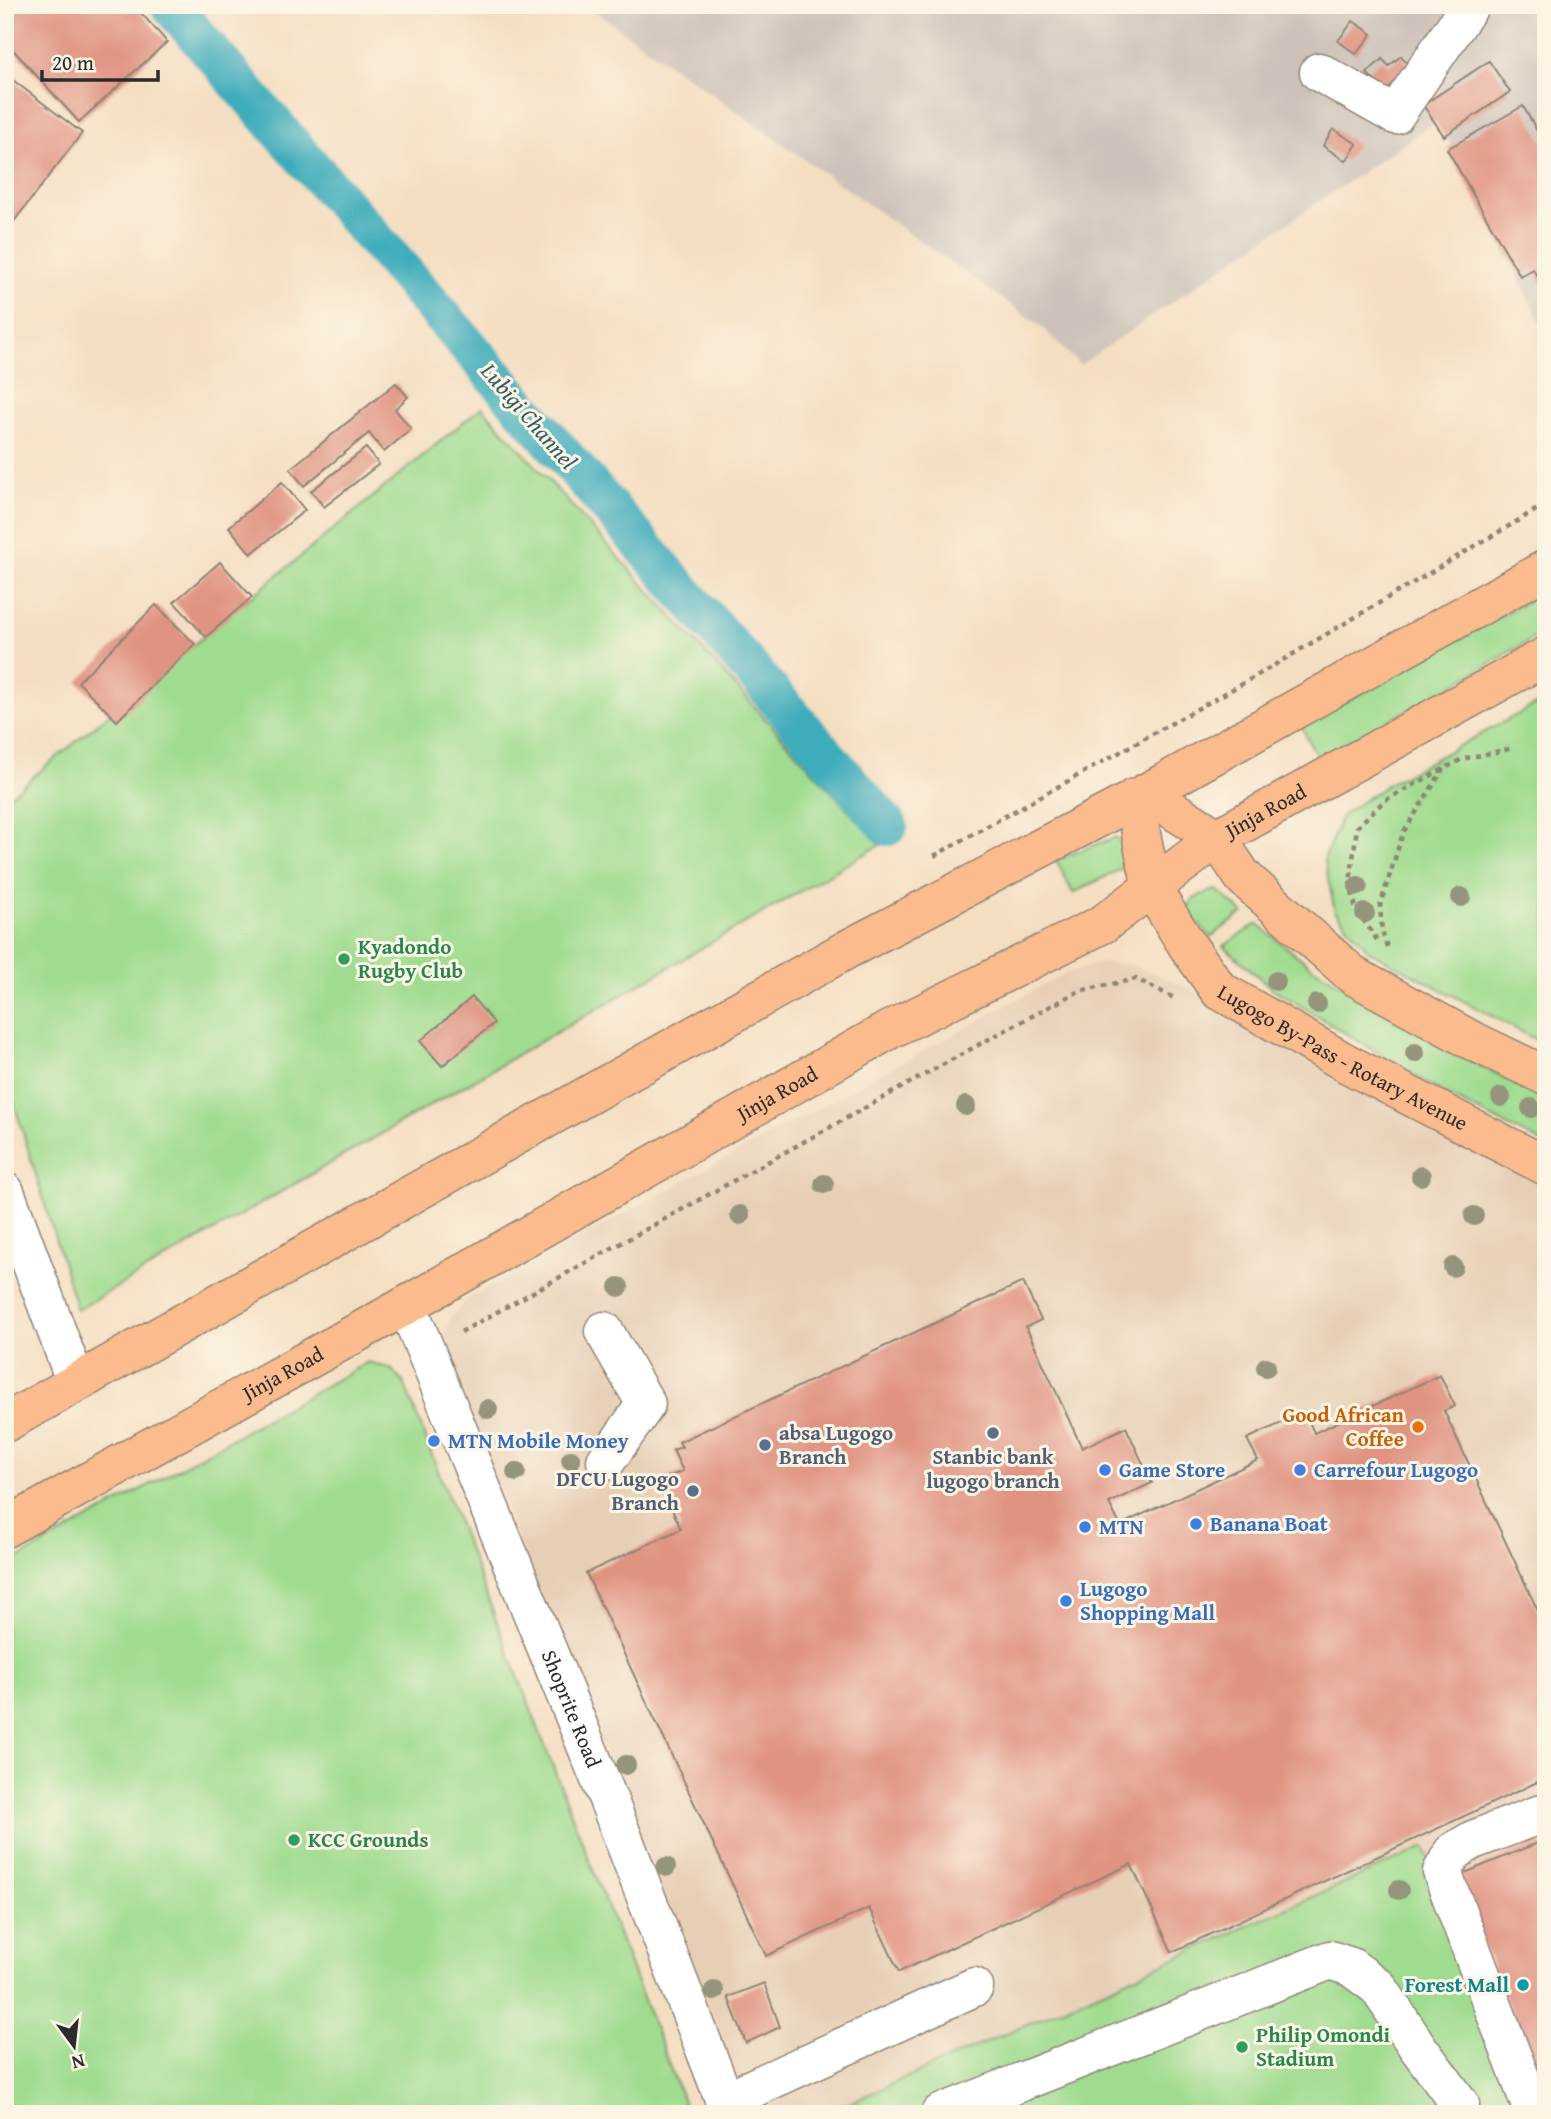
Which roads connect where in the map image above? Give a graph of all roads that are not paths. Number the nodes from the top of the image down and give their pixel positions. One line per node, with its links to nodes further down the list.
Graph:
1 (1470, 5): 2 (street)
2 (1319, 72)
3 (1546, 569): 5 (main road)
4 (1546, 656): 6 (main road, Jinja Road)
5 (1140, 796): 6 (main road); 7 (main road, Lugogo By-Pass - Rotary Avenue); 13 (main road)
6 (1217, 838): 7 (main road, Jinja Road); 8 (main road)
7 (1152, 889): 9 (main road, Lugogo By-Pass - Rotary Avenue); 11 (main road, Jinja Road)
8 (1546, 1076)
9 (1546, 1166)
10 (5, 1192): 13 (street)
11 (407, 1305): 16 (main road, Jinja Road); 20 (street, Shoprite Road)
12 (604, 1331): 15 (street)
13 (76, 1383): 14 (main road)
14 (5, 1423)
15 (606, 1461)
16 (5, 1528)
17 (1546, 1812): 22 (street)
18 (974, 1987): 20 (street)
19 (1461, 2104): 21 (street)
20 (728, 2107)
21 (940, 2114)
22 (1534, 2114)

